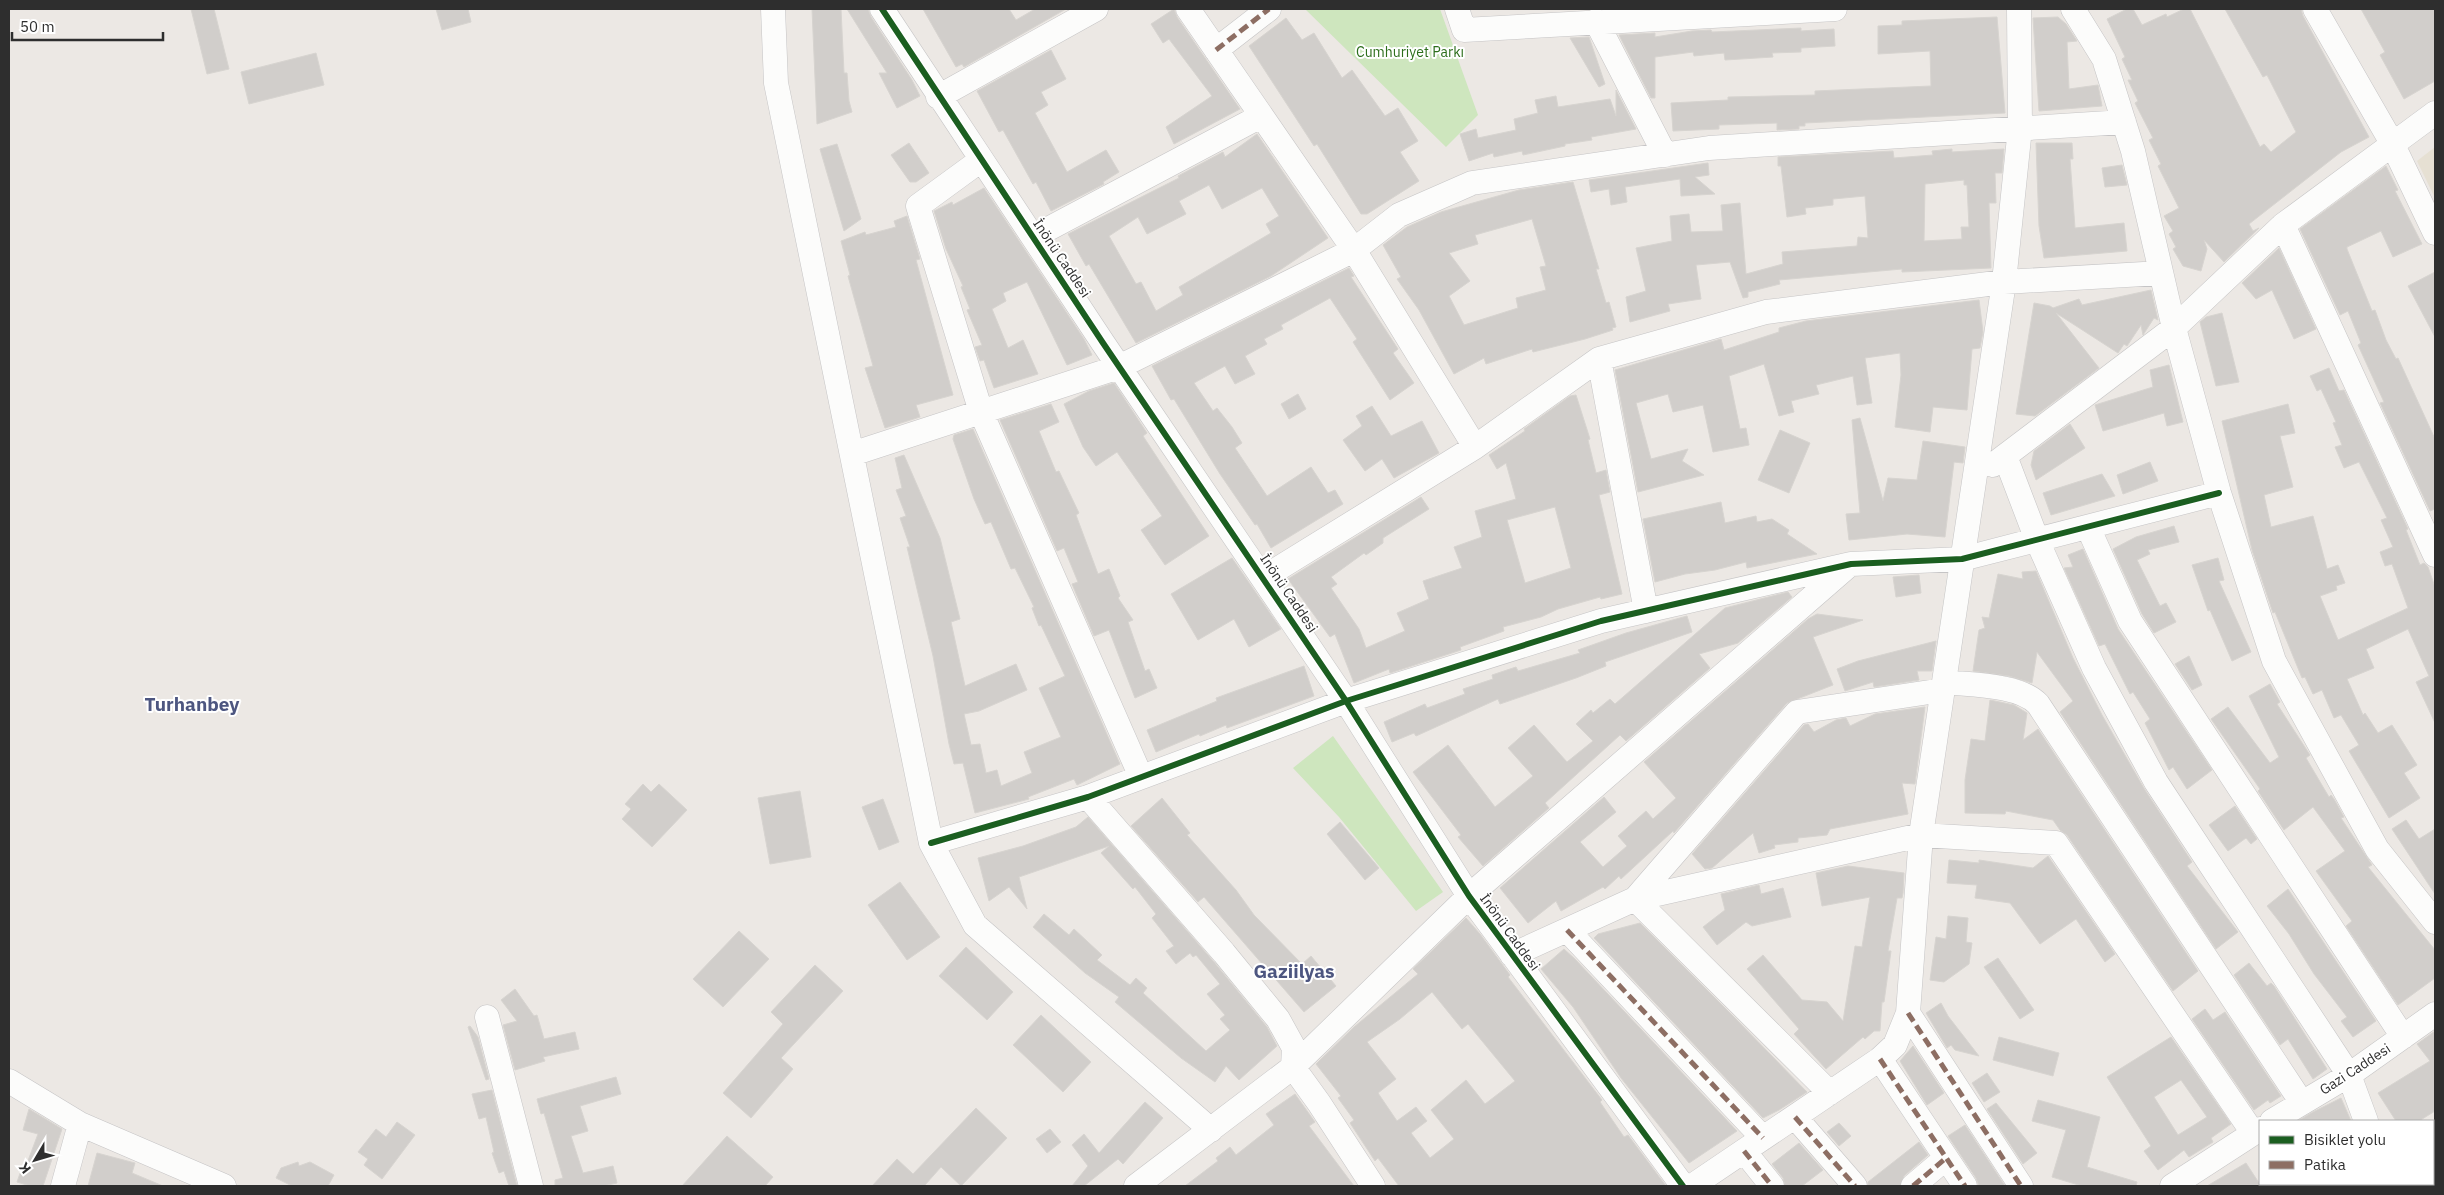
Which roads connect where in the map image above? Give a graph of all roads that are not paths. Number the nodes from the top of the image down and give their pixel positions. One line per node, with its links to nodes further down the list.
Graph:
1 (774, 9): 33 (street)
2 (882, 9): 14 (street, İnönü Caddesi)
3 (1096, 9): 14 (street)
4 (1188, 9): 13 (street)
5 (1269, 9): 13 (street)
6 (1458, 9): 12 (street)
7 (1835, 9): 11 (street)
8 (2019, 9): 18 (street)
9 (2073, 9): 17 (street)
10 (2315, 9): 19 (street)
11 (1769, 10): 12 (street)
12 (1596, 21): 20 (street)
13 (1216, 50): 16 (street)
14 (938, 97): 21 (street, İnönü Caddesi)
15 (2435, 113): 19 (street)
16 (1261, 116): 24 (street); 25 (street)
17 (2124, 122): 18 (street); 26 (street)
18 (2020, 128): 20 (street); 27 (street)
19 (2392, 143): 22 (street); 23 (street)
20 (1665, 154): 25 (street)
21 (981, 160): 24 (street, İnönü Caddesi); 31 (street)
22 (2283, 225): 28 (street); 39 (street)
23 (2435, 233)
24 (1033, 238): 30 (street, İnönü Caddesi)
25 (1354, 250): 30 (street); 32 (street)
26 (2161, 273): 27 (street); 28 (street)
27 (2004, 282): 29 (street); 35 (street)
28 (2174, 328): 34 (street); 36 (street)
29 (1599, 359): 32 (street); 43 (street)
30 (1119, 367): 31 (street); 42 (street, İnönü Caddesi)
31 (981, 412): 33 (street); 46 (street)
32 (1474, 447): 42 (street)
33 (852, 454): 49 (street)
34 (2005, 456): 35 (street); 38 (street)
35 (1973, 480): 40 (street)
36 (2219, 493): 37 (street); 52 (street)
37 (2088, 527): 38 (street); 58 (street)
38 (2037, 540): 40 (street); 61 (street)
39 (2435, 555)
40 (1962, 559): 41 (street); 44 (street)
41 (1851, 564): 43 (street); 50 (street)
42 (1263, 578): 45 (street, İnönü Caddesi)
43 (1646, 611): 45 (street)
44 (1943, 686): 48 (street); 51 (street); 64 (street)
45 (1346, 701): 46 (street); 50 (street, İnönü Caddesi)
46 (1141, 777): 47 (street)
47 (1088, 797): 49 (street); 60 (street)
48 (1922, 835): 51 (street); 55 (street); 69 (street)
49 (931, 843): 70 (street)
50 (1469, 896): 54 (street, İnönü Caddesi); 60 (street)
51 (1634, 899): 53 (street); 63 (street)
52 (2435, 922)
53 (1567, 930): 54 (street); 72 (street)
54 (1512, 955): 79 (street, İnönü Caddesi)
55 (1908, 1013): 59 (street); 85 (street)
56 (2435, 1014): 58 (street, Gazi Caddesi)
57 (487, 1017): 77 (street)
58 (2403, 1037): 61 (street, Gazi Caddesi)
59 (1880, 1059): 63 (street); 73 (street)
60 (1293, 1067): 70 (street); 78 (street)
61 (2350, 1075): 64 (street, Gazi Caddesi); 67 (street)
62 (9, 1081): 68 (street)
63 (1830, 1093): 65 (street)
64 (2302, 1103): 66 (street, Gazi Caddesi)
65 (1794, 1117): 72 (street); 82 (street)
66 (2275, 1120)
67 (2366, 1120)
68 (80, 1124): 75 (street); 76 (street)
69 (2259, 1124)
70 (1211, 1130): 74 (street)
71 (2259, 1130): 86 (street, Gazi Caddesi)
72 (1754, 1145): 80 (street); 81 (street)
73 (1946, 1158): 83 (street); 84 (street)
74 (1144, 1184)
75 (63, 1186)
76 (224, 1186)
77 (531, 1186)
78 (1373, 1186)
79 (1683, 1186)
80 (1692, 1186)
81 (1772, 1186)
82 (1855, 1186)
83 (1913, 1186)
84 (1965, 1186)
85 (2021, 1186)
86 (2172, 1186)

